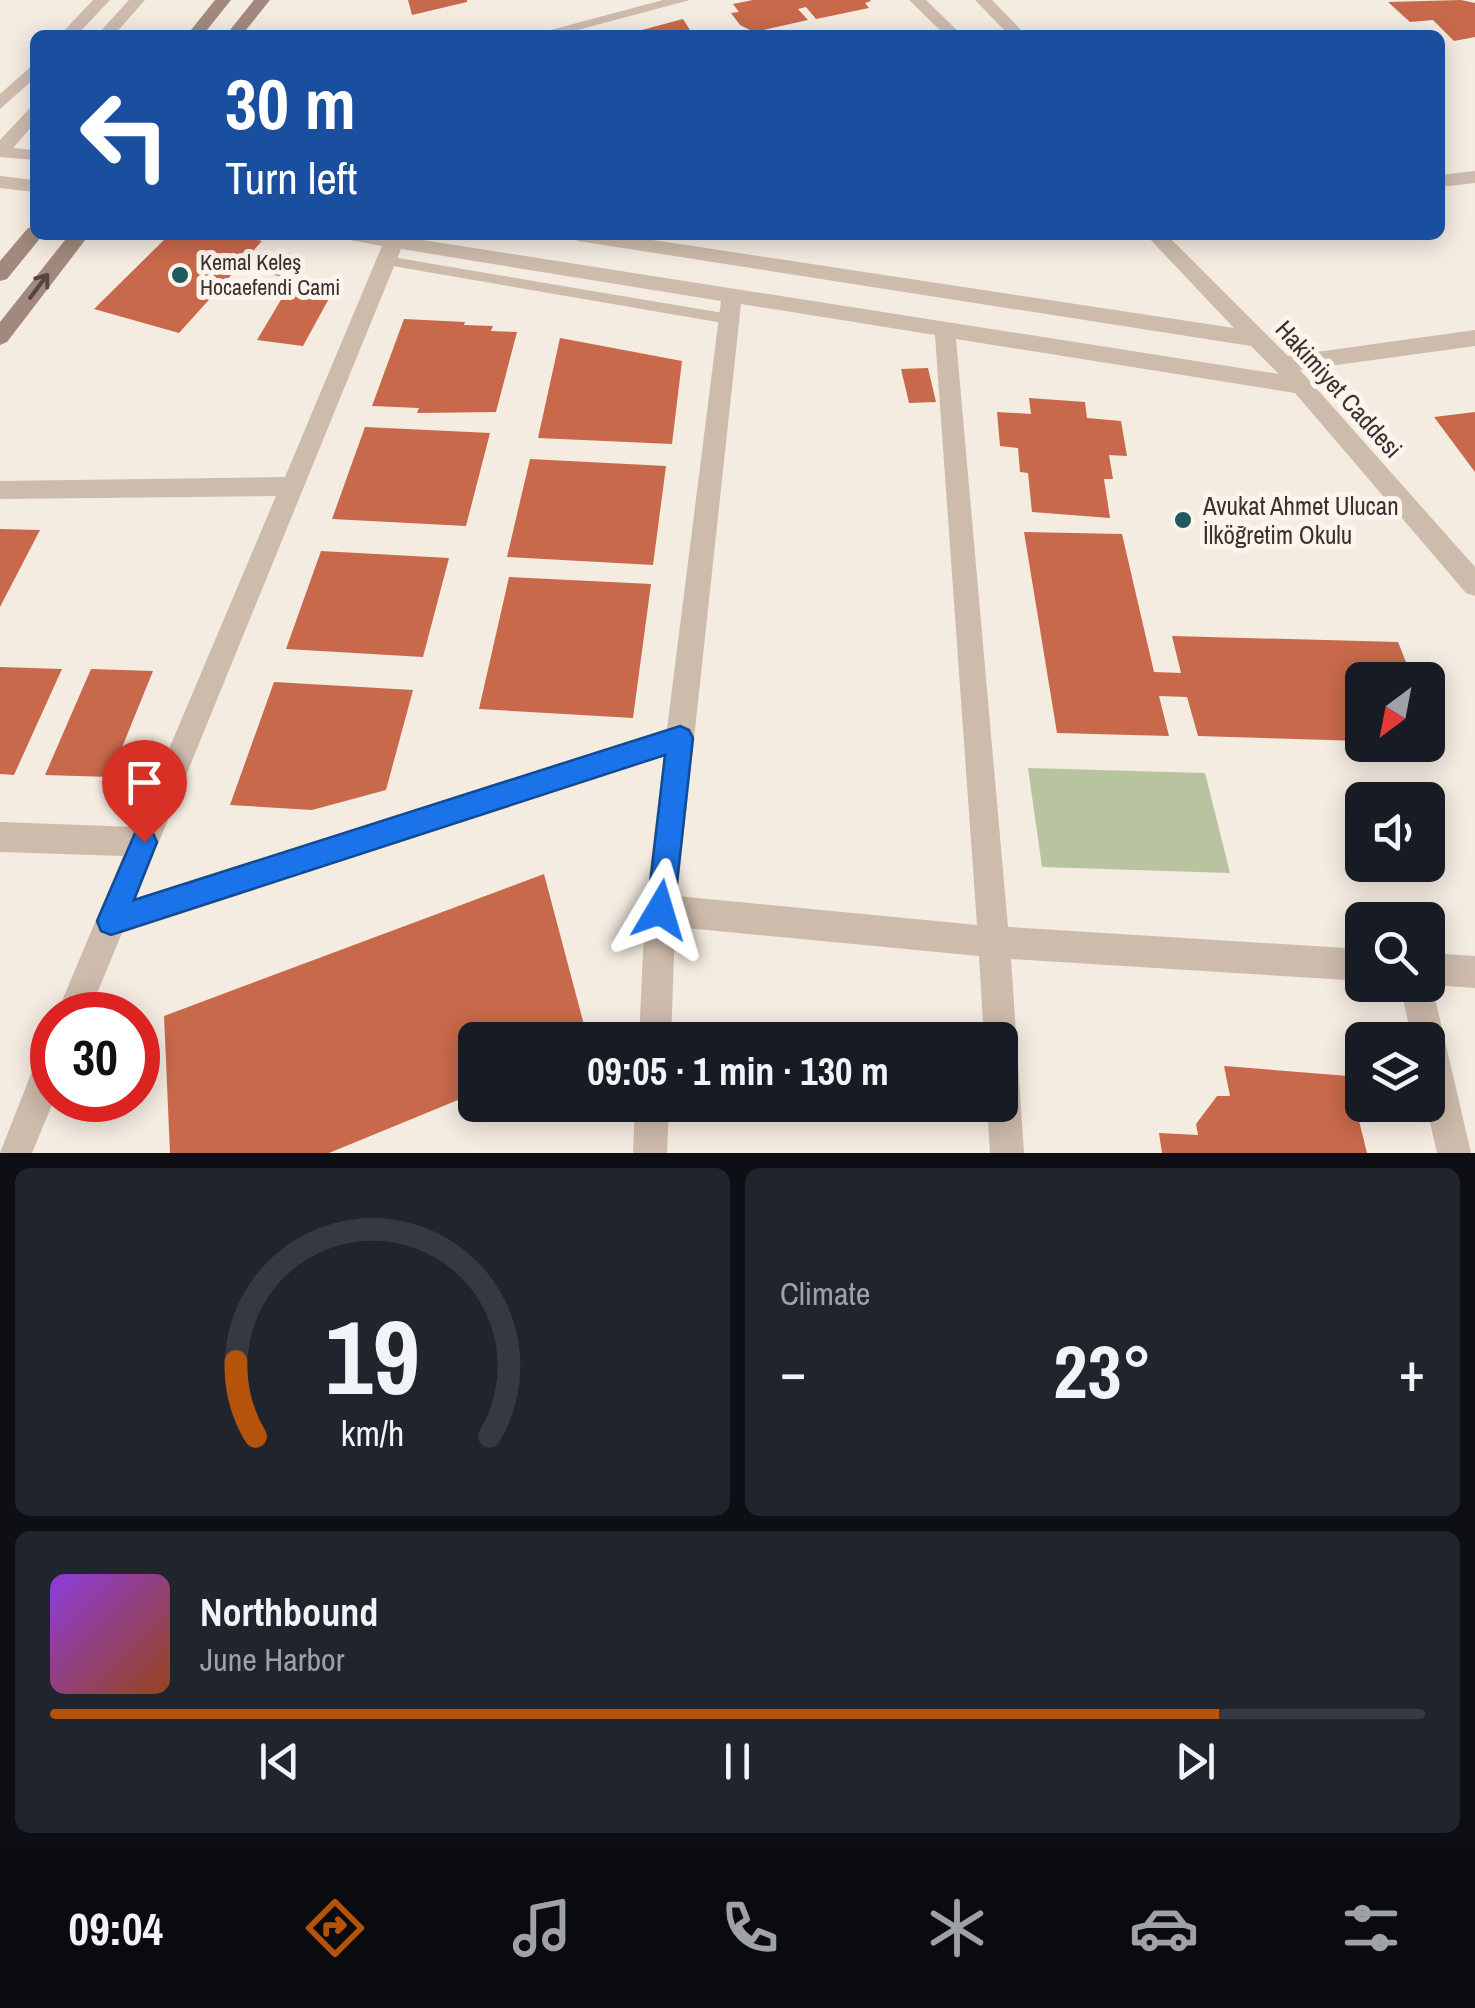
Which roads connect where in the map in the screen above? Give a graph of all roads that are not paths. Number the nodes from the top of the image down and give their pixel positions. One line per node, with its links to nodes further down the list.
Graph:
1 (102, 0): 8 (street)
2 (137, 0): 9 (street)
3 (223, 0): 10 (street)
4 (262, 0): 11 (street)
5 (682, 0): 12 (street)
6 (917, 0): 13 (street)
7 (982, 0): 14 (street)
8 (73, 30)
9 (110, 30)
10 (198, 30)
11 (238, 30)
12 (560, 30)
13 (949, 30)
14 (1013, 30)
15 (30, 73): 16 (street)
16 (0, 104)
17 (30, 119): 18 (street)
18 (30, 155)
19 (1475, 178): 20 (street)
20 (1445, 181)
21 (0, 182): 22 (street)
22 (30, 185)
23 (30, 238): 29 (street)
24 (74, 240): 32 (street, one-way to 24)
25 (363, 240): 28 (street)
26 (610, 240): 34 (street)
27 (1161, 240): 34 (street, Hakimiyet Caddesi)
28 (390, 251): 30 (street); 37 (street)
29 (0, 274)
30 (731, 307): 31 (street); 40 (street)
31 (945, 330): 36 (street); 45 (street)
32 (0, 338)
33 (1475, 338): 35 (street)
34 (1258, 340): 35 (street, Hakimiyet Caddesi)
35 (1283, 365): 36 (street, Hakimiyet Caddesi)
36 (1301, 386): 39 (street, Hakimiyet Caddesi)
37 (291, 486): 38 (street); 42 (street)
38 (0, 490)
39 (1472, 578)
40 (680, 738): 43 (street); 44 (street)
41 (0, 837): 42 (street)
42 (144, 842): 44 (street)
43 (660, 910): 45 (street); 51 (street)
44 (111, 921): 49 (street)
45 (994, 942): 46 (street); 56 (street)
46 (1345, 964)
47 (1445, 970): 48 (street)
48 (1475, 972)
49 (82, 992)
50 (1420, 1002): 57 (street)
51 (656, 1022)
52 (30, 1117): 54 (street)
53 (651, 1122): 55 (street)
54 (15, 1153)
55 (650, 1153)
56 (1007, 1153)
57 (1454, 1153)

